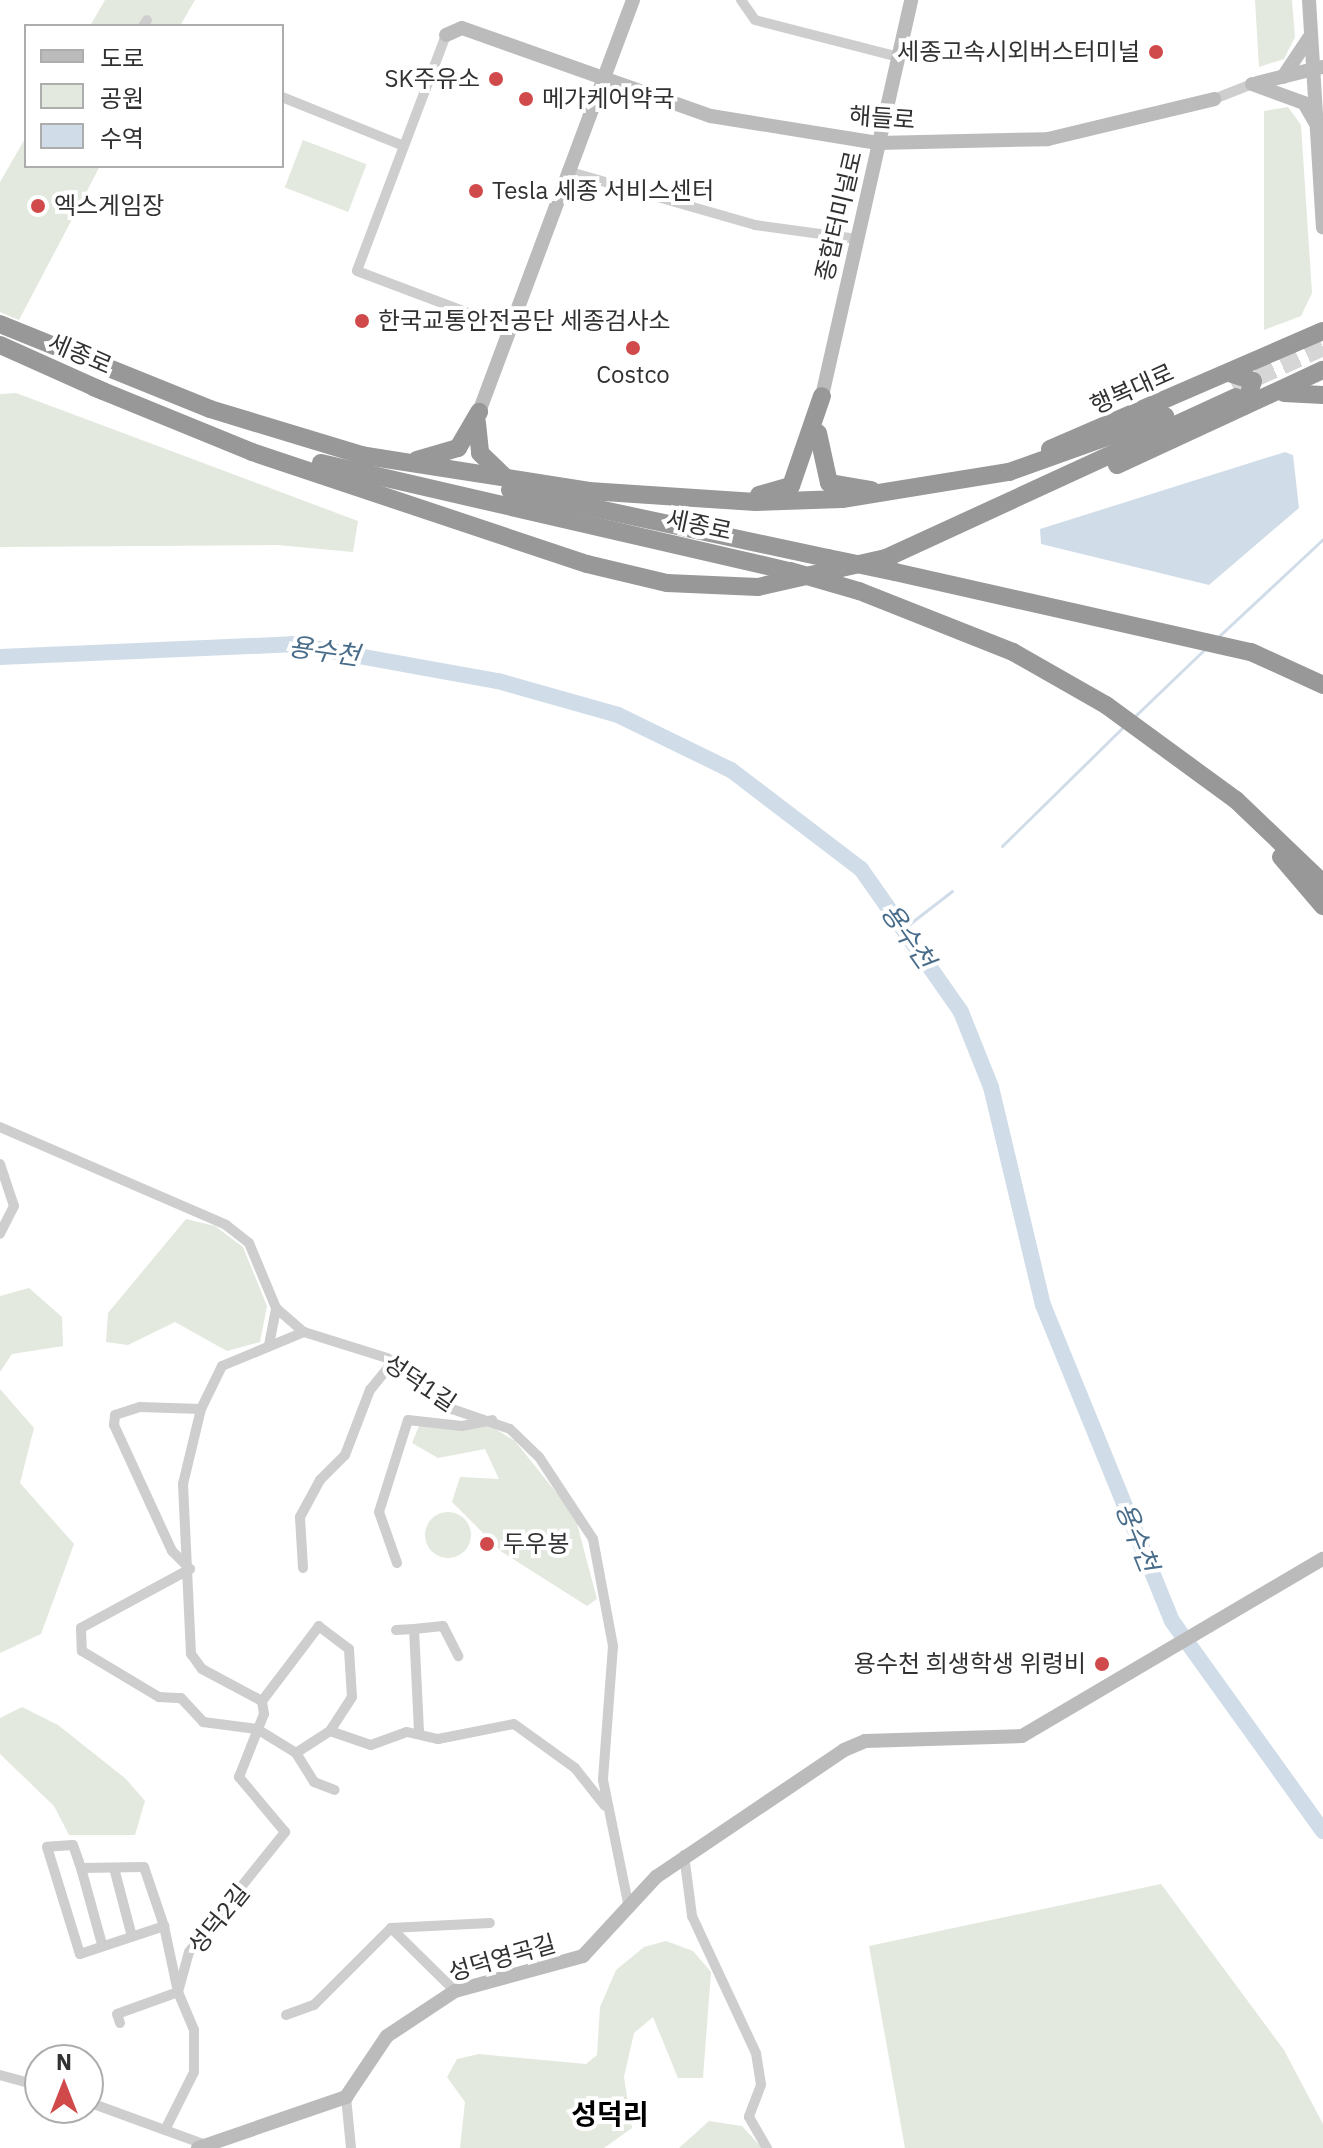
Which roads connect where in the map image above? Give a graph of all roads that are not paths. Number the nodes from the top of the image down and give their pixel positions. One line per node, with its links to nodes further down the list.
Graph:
1 (633, 0): 10 (street)
2 (741, 0): 7 (street)
3 (911, 0): 7 (street, 종합터미널로)
4 (1309, 0): 6 (street)
5 (446, 35): 10 (street, 해들로); 16 (street)
6 (1311, 35): 8 (street); 9 (street)
7 (899, 57): 15 (street, 종합터미널로)
8 (1319, 68): 9 (street, 해들로); 14 (street)
9 (1283, 77): 11 (street, 해들로)
10 (602, 83): 15 (street, 해들로); 17 (street)
11 (1252, 84): 13 (street, 해들로); 14 (street)
12 (284, 98): 16 (street)
13 (1214, 99): 15 (street, 해들로)
14 (1318, 128): 18 (street)
15 (878, 143): 19 (street, 종합터미널로)
16 (404, 146): 21 (street)
17 (567, 171): 19 (street); 21 (street)
18 (1323, 228)
19 (857, 239): 28 (street, 종합터미널로)
20 (0, 324): 30 (highway, 세종로)
21 (509, 328): 29 (street)
22 (1323, 331): 26 (highway, 행복대로)
23 (0, 345): 25 (highway, 세종로)
24 (1323, 370): 26 (highway, 행복대로)
25 (93, 387): 26 (highway); 36 (highway, 세종로, bridge)
26 (1240, 393): 27 (highway); 33 (highway, 행복대로)
27 (1323, 395)
28 (822, 396): 33 (highway); 34 (highway)
29 (479, 412): 31 (highway); 32 (highway)
30 (360, 455): 31 (highway); 35 (highway, 세종로, bridge)
31 (402, 462): 32 (highway)
32 (507, 479): 34 (highway)
33 (901, 493): 34 (highway)
34 (713, 500)
35 (1323, 685)
36 (1186, 761): 37 (highway, 세종로); 38 (highway)
37 (1323, 883)
38 (1323, 906)
39 (0, 1127): 42 (street, 성덕1길)
40 (0, 1164): 41 (street)
41 (0, 1234)
42 (276, 1308): 43 (street, 성덕1길); 44 (street)
43 (304, 1332): 44 (street); 45 (street, 성덕1길)
44 (269, 1345): 46 (street)
45 (392, 1363): 47 (street, 성덕1길); 50 (street)
46 (201, 1409): 51 (street); 51 (street)
47 (492, 1420): 49 (street); 61 (street, 성덕1길)
48 (1323, 1559): 62 (street, 성덕영곡길)
49 (397, 1563)
50 (303, 1568)
51 (190, 1569): 55 (street); 56 (street)
52 (414, 1629): 53 (street); 54 (street); 58 (street)
53 (396, 1630)
54 (458, 1656)
55 (262, 1701): 56 (street, 성덕2길); 57 (street)
56 (257, 1729): 59 (street); 72 (street, 성덕2길)
57 (330, 1731): 58 (street, 성덕1길); 59 (street)
58 (419, 1733): 61 (street, 성덕1길)
59 (296, 1753): 60 (street)
60 (335, 1790)
61 (606, 1807): 65 (street, 성덕1길)
62 (684, 1855): 65 (street, 성덕영곡길); 82 (street)
63 (81, 1868): 64 (street); 70 (street); 70 (street)
64 (114, 1868): 67 (street); 69 (street)
65 (628, 1903): 71 (street, 성덕영곡길)
66 (490, 1923): 68 (street)
67 (164, 1926): 69 (street); 72 (street)
68 (391, 1928): 71 (street); 73 (street)
69 (131, 1933): 70 (street)
70 (102, 1944)
71 (455, 1991): 77 (street, 성덕영곡길)
72 (178, 1992): 74 (street); 79 (street)
73 (286, 2015)
74 (120, 2023)
75 (0, 2075): 76 (street)
76 (24, 2082)
77 (346, 2097): 80 (street); 81 (street)
78 (104, 2108): 79 (street)
79 (165, 2130): 80 (street)
80 (202, 2146)
81 (351, 2148)
82 (767, 2148)

